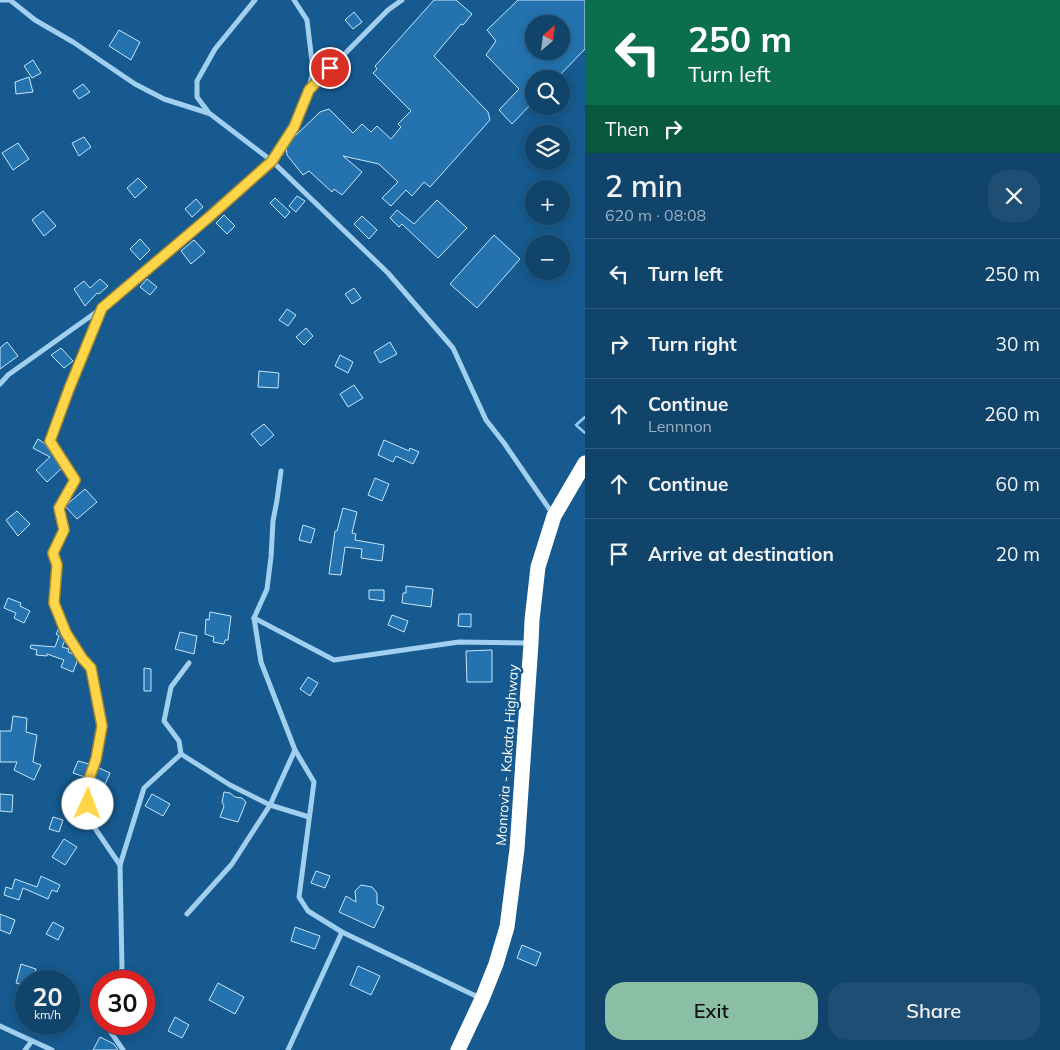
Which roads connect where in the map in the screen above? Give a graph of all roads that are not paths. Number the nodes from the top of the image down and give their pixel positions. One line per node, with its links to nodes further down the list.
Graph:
1 (0, 0): 6 (street)
2 (255, 0): 6 (street)
3 (294, 0): 5 (street)
4 (402, 0): 5 (street)
5 (309, 90): 7 (street)
6 (208, 113): 7 (street)
7 (272, 161): 8 (street); 12 (street)
8 (102, 308): 9 (street); 20 (street)
9 (0, 384)
10 (585, 463): 12 (highway, Monrovia - Kakata Highway)
11 (281, 471): 13 (street)
12 (554, 516): 14 (highway, Monrovia - Kakata Highway)
13 (254, 618): 14 (street); 16 (street)
14 (531, 643): 24 (highway, Monrovia - Kakata Highway)
15 (189, 663): 17 (street)
16 (296, 750): 18 (street); 19 (street)
17 (182, 754): 18 (street); 20 (street)
18 (270, 804): 19 (street); 21 (street)
19 (309, 817): 22 (street)
20 (120, 864): 23 (street)
21 (187, 914)
22 (342, 932): 24 (street); 31 (street)
23 (121, 970)
24 (482, 1000): 32 (highway, Monrovia - Kakata Highway)
25 (0, 1026): 27 (street)
26 (113, 1035): 30 (street)
27 (32, 1041): 28 (street); 29 (street)
28 (25, 1050)
29 (52, 1050)
30 (123, 1050)
31 (288, 1050)
32 (458, 1050)

